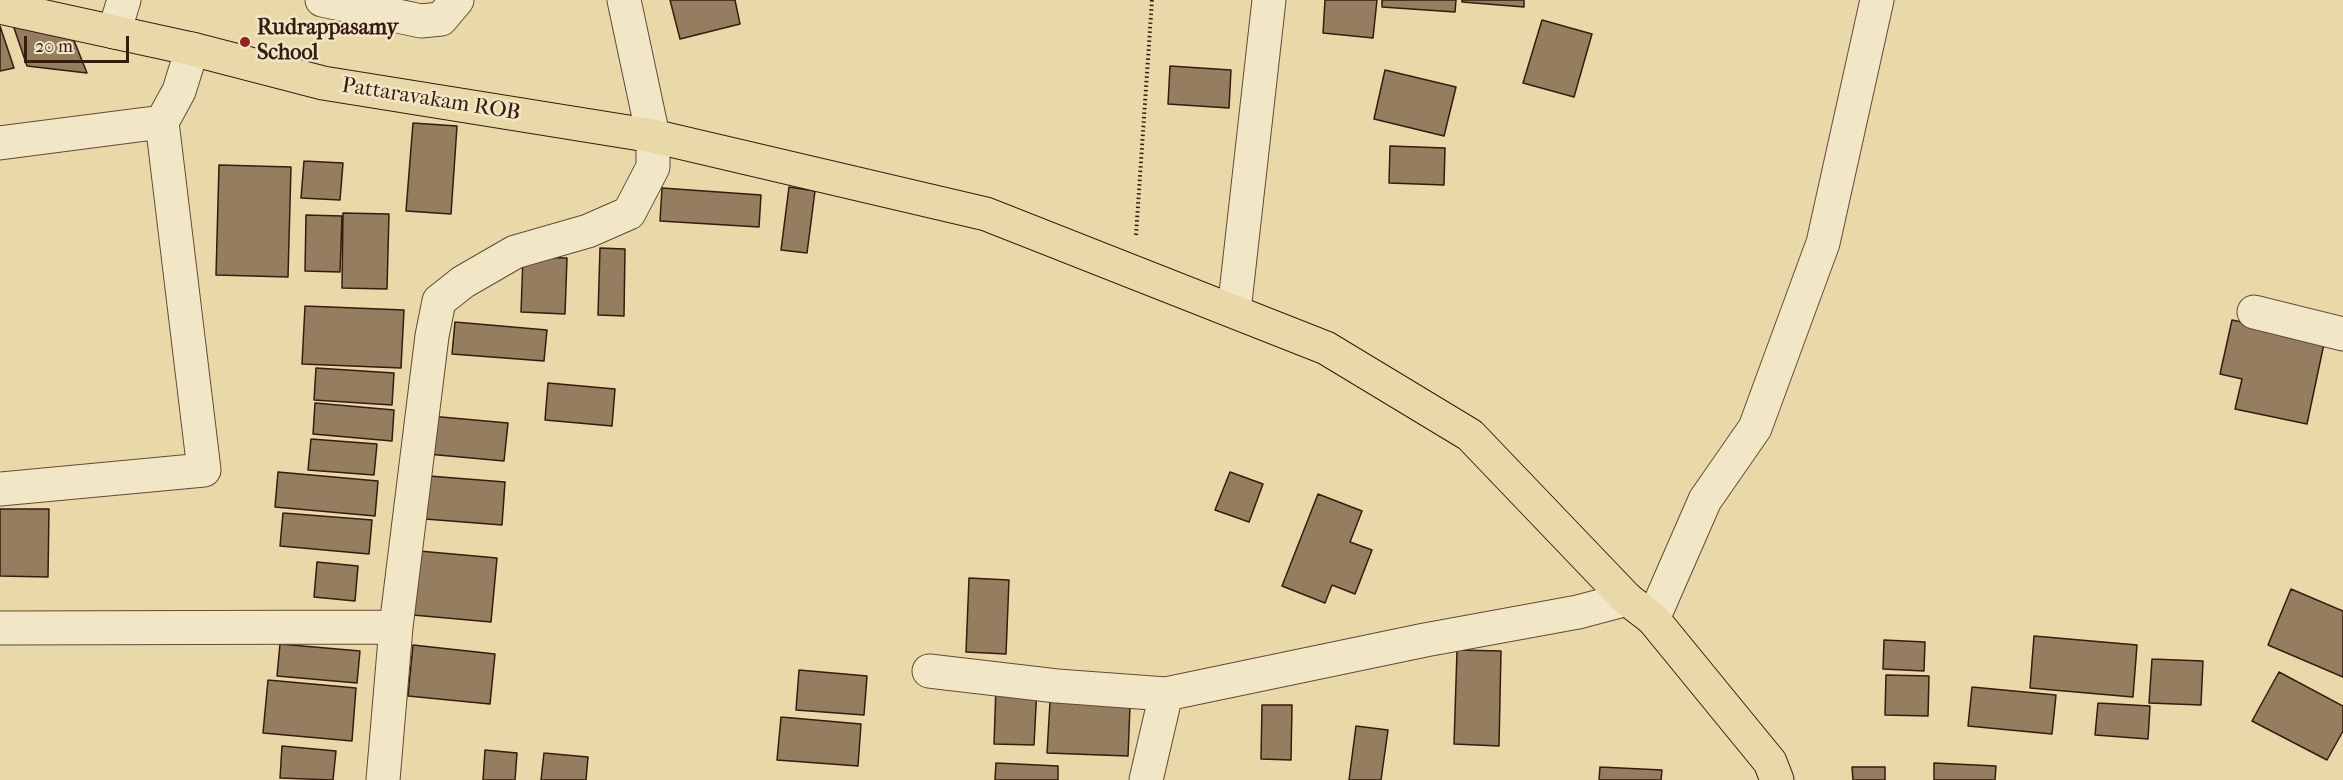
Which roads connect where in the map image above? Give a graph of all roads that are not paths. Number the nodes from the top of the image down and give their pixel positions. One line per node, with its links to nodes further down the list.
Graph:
1 (124, 0): 8 (street)
2 (322, 0): 3 (street)
3 (457, 0)
4 (624, 0): 11 (street)
5 (1269, 0): 13 (street)
6 (1877, 0): 18 (street)
7 (0, 7): 8 (main road, Pattaravakam ROB)
8 (114, 32): 9 (main road, Pattaravakam ROB)
9 (192, 49): 10 (street); 11 (main road, Pattaravakam ROB)
10 (162, 122): 12 (street); 16 (street)
11 (653, 136): 13 (main road, Pattaravakam ROB); 19 (street)
12 (0, 143)
13 (1234, 311): 17 (main road, Pattaravakam ROB)
14 (2254, 312): 15 (street)
15 (2343, 334)
16 (0, 489)
17 (1627, 599): 18 (main road, Pattaravakam ROB); 22 (street)
18 (1653, 619): 25 (main road, Pattaravakam ROB)
19 (396, 627): 20 (street); 23 (street)
20 (0, 628)
21 (928, 671): 22 (street)
22 (1166, 694): 24 (street)
23 (383, 780)
24 (1146, 780)
25 (1777, 780)

